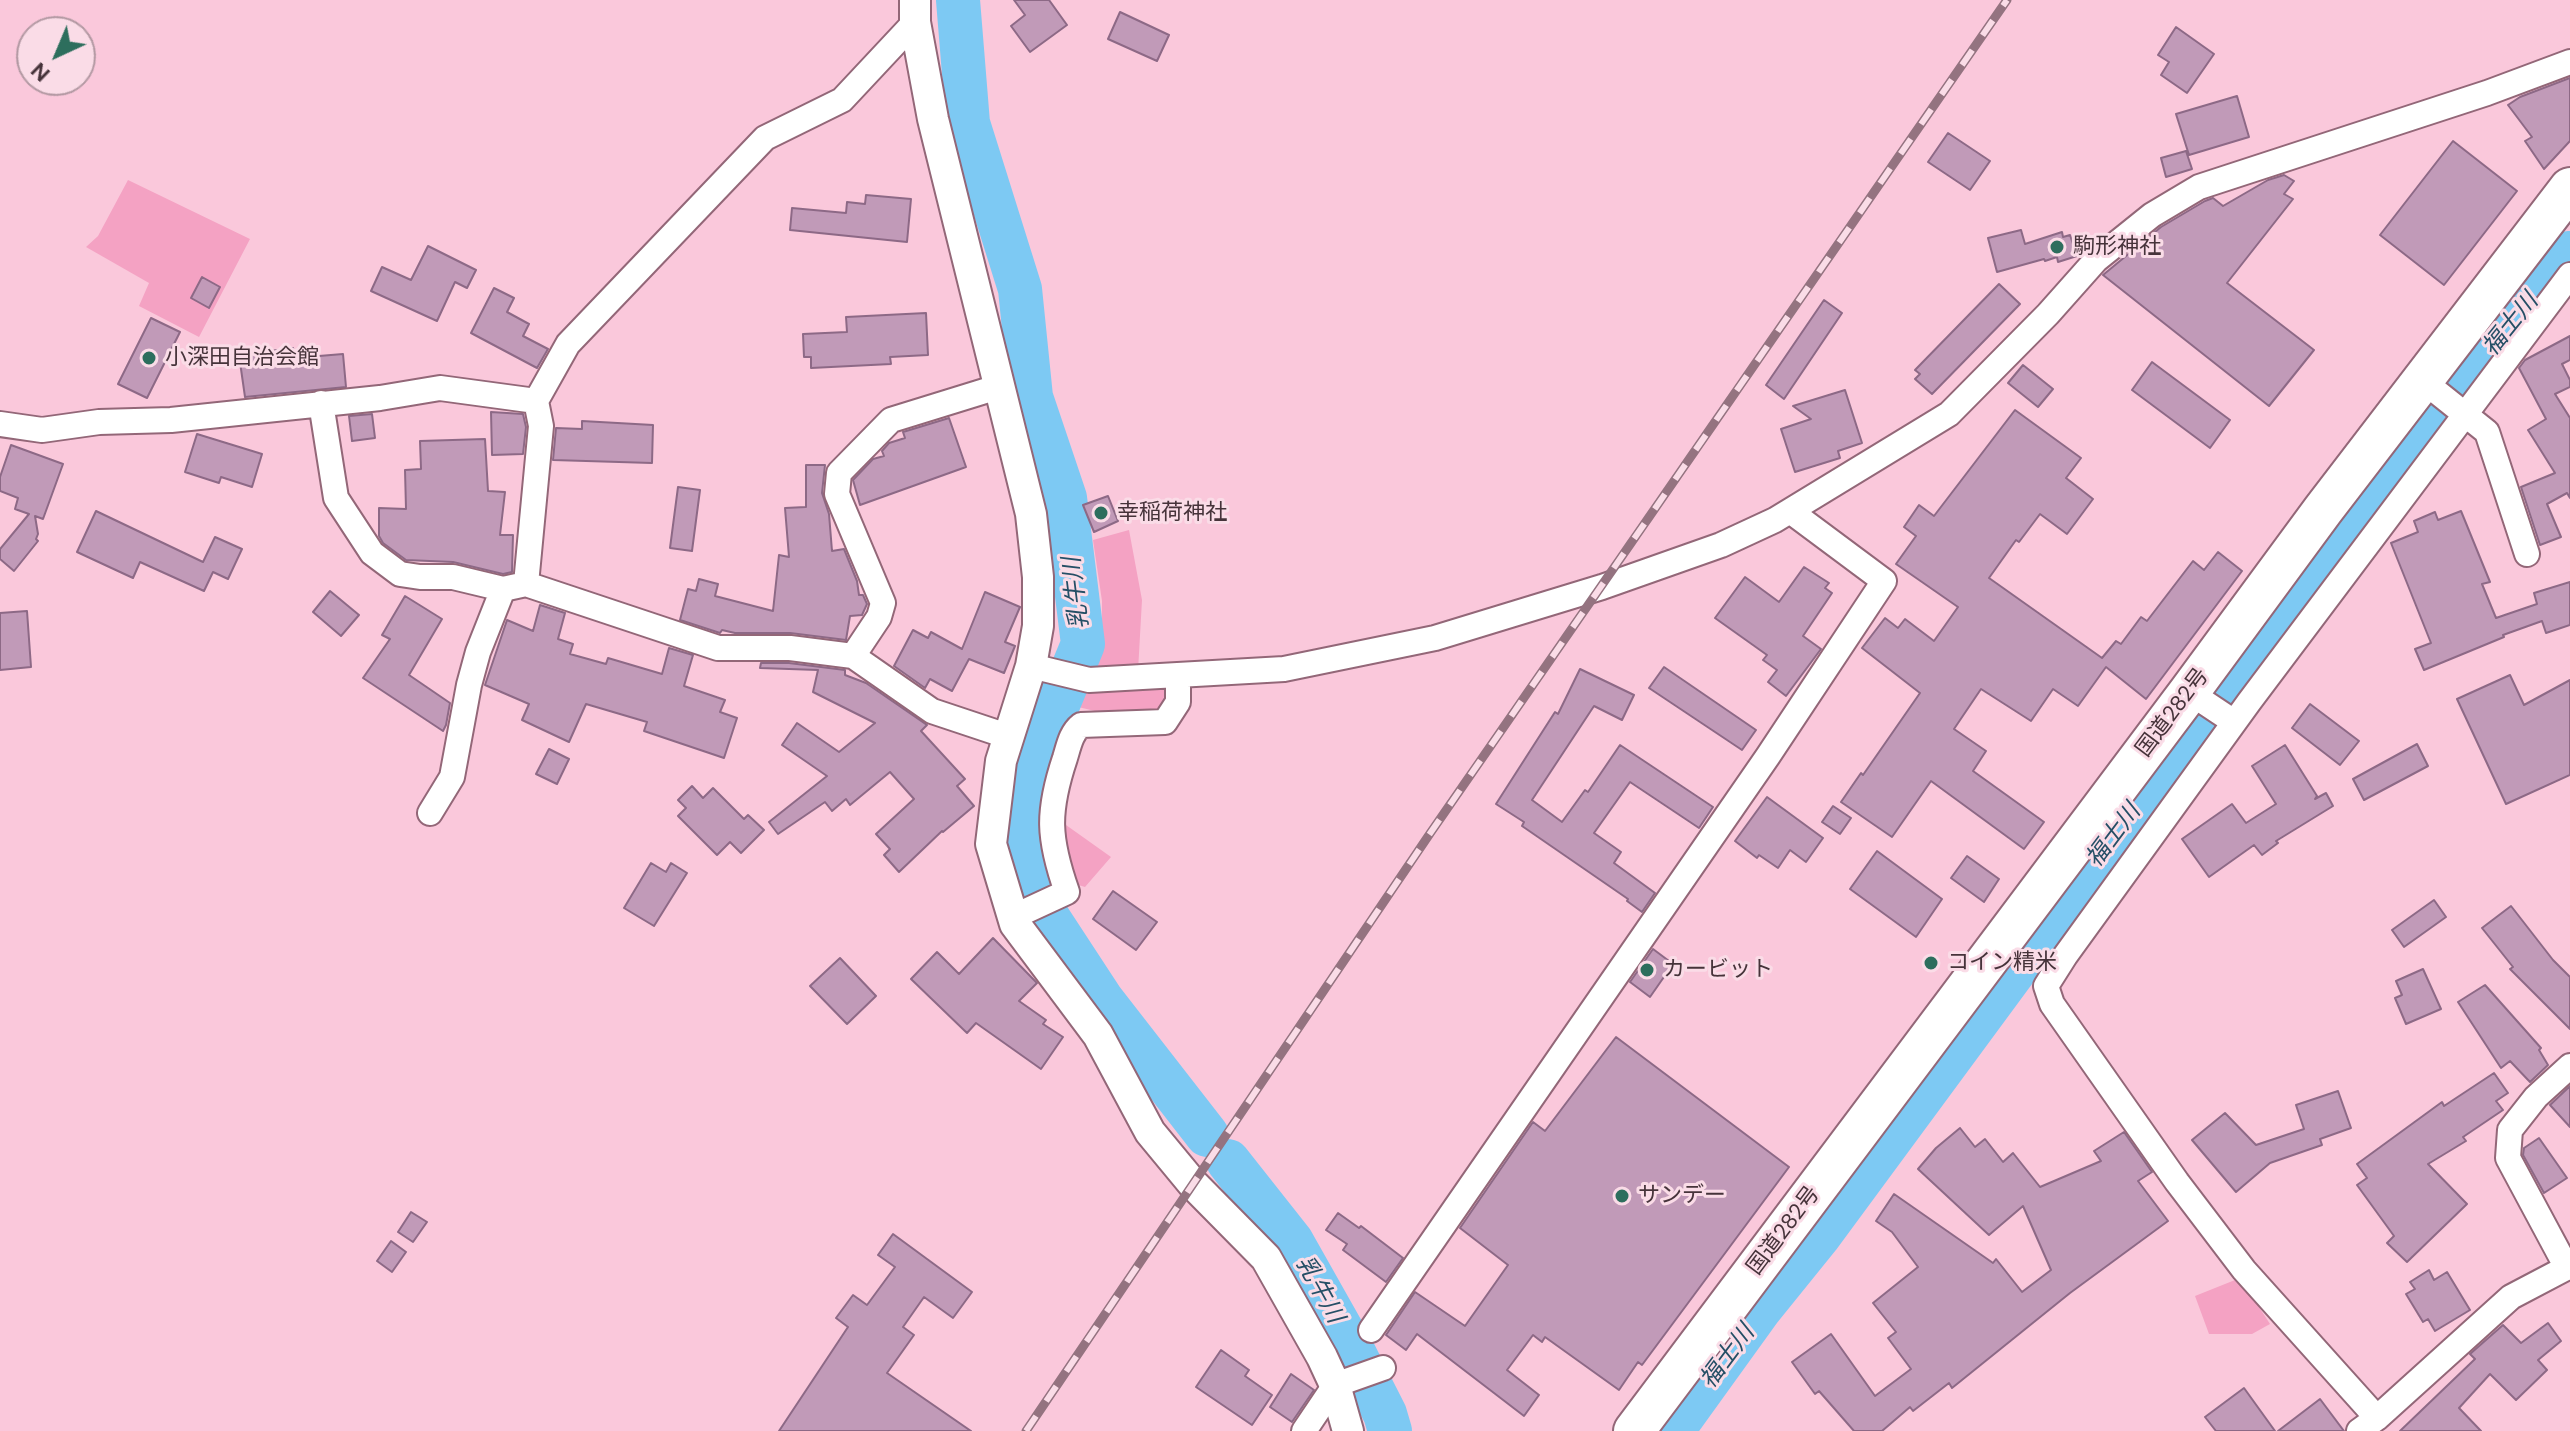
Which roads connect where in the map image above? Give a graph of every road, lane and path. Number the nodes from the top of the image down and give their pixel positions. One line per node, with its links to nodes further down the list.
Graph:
1 (915, 11): 6 (street); 7 (street)
2 (2570, 62): 11 (street)
3 (2567, 202): 5 (highway, 国道282号)
4 (2570, 275): 9 (street)
5 (2422, 380): 9 (street); 17 (highway, 国道282号)
6 (1001, 386): 14 (street); 15 (street)
7 (536, 401): 8 (street); 13 (street)
8 (321, 403): 10 (street); 13 (street)
9 (2464, 414): 12 (street); 18 (street)
10 (0, 424)
11 (1790, 511): 16 (street); 24 (street)
12 (2527, 554)
13 (514, 586): 14 (street); 20 (street)
14 (853, 656): 19 (street)
15 (1031, 666): 16 (street); 19 (street)
16 (1178, 675): 21 (street)
17 (2190, 693): 18 (street); 30 (highway, 国道282号)
18 (2233, 722): 27 (street)
19 (1007, 736): 21 (street)
20 (430, 813)
21 (1014, 917): 26 (street)
22 (2570, 1066): 23 (street)
23 (2569, 1267): 27 (street)
24 (1371, 1330)
25 (1383, 1368): 26 (street)
26 (1341, 1384): 28 (street); 29 (street)
27 (2368, 1424)
28 (1304, 1431)
29 (1348, 1431)
30 (1634, 1431)

